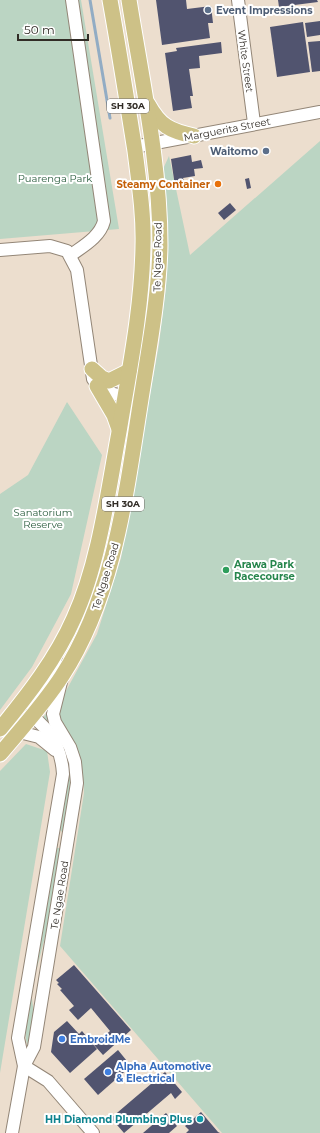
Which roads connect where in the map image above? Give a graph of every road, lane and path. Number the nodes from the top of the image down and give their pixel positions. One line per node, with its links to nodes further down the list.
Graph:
1 (72, 0): 12 (street)
2 (110, 0): 10 (main road, Te Ngae Road / SH 30A)
3 (129, 0): 5 (main road, Te Ngae Road / SH 30A)
4 (238, 0): 7 (street, White Street)
5 (144, 96): 8 (main road); 9 (main road, Te Ngae Road / SH 30A)
6 (320, 112): 7 (street, Marguerita Street)
7 (254, 123): 8 (street, Marguerita Street)
8 (194, 136): 9 (street, Marguerita Street)
9 (152, 144): 10 (street, Marguerita Street); 17 (main road, Te Ngae Road / SH 30A)
10 (134, 147): 14 (main road, Te Ngae Road / SH 30A)
11 (0, 250): 12 (street)
12 (71, 255): 13 (street)
13 (92, 369): 14 (main road); 15 (street)
14 (129, 371): 16 (main road, Te Ngae Road / SH 30A)
15 (97, 386): 16 (street); 18 (main road)
16 (125, 396): 17 (street); 18 (main road, Te Ngae Road / SH 30A)
17 (141, 398): 20 (main road, Te Ngae Road / SH 30A)
18 (119, 430): 19 (main road, Te Ngae Road / SH 30A)
19 (56, 654): 21 (street, Te Ngae Road); 22 (main road, SH 30A)
20 (62, 676): 21 (main road, SH 30A); 27 (street, Te Ngae Road)
21 (34, 715): 23 (main road, SH 30A); 25 (street, Te Ngae Road)
22 (0, 729)
23 (19, 732): 24 (main road, SH 30A); 25 (street)
24 (0, 754)
25 (59, 754): 26 (street, Te Ngae Road)
26 (52, 838): 27 (street); 28 (street, Te Ngae Road)
27 (68, 842): 29 (street, Te Ngae Road)
28 (29, 973): 29 (street); 30 (street, Te Ngae Road)
29 (45, 976): 30 (street, Te Ngae Road)
30 (24, 1066): 31 (street, Te Ngae Road); 32 (street)
31 (12, 1133)
32 (93, 1133)

